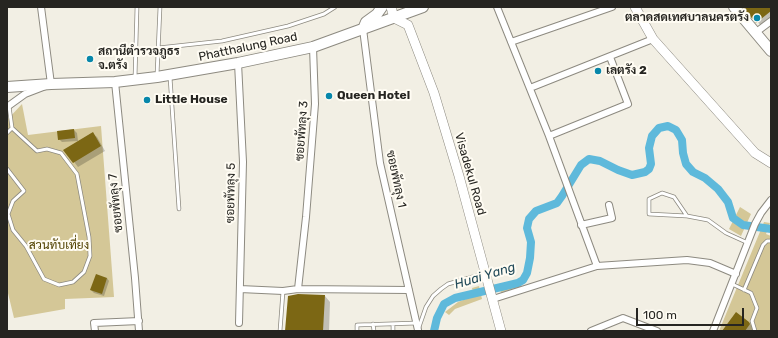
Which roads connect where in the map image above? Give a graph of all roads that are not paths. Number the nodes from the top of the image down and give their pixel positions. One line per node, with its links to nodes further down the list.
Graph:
1 (41, 7): 28 (street)
2 (137, 7): 26 (lane)
3 (160, 7): 20 (lane)
4 (335, 7): 20 (lane)
5 (382, 7): 15 (main road)
6 (392, 7): 12 (main road)
7 (497, 7): 18 (street)
8 (612, 7): 18 (street)
9 (635, 7): 17 (main road)
10 (734, 7): 16 (main road)
11 (418, 8): 12 (main road, Phatthalung Road); 14 (main road)
12 (394, 18): 14 (main road); 15 (main road, Phatthalung Road)
13 (771, 21): 16 (street)
14 (408, 25): 46 (main road, Visadekul Road)
15 (363, 30): 19 (main road, Phatthalung Road); 50 (street, ซอยพัทลุง 1)
16 (755, 33): 21 (main road)
17 (654, 39): 22 (street); 35 (main road)
18 (511, 42): 30 (street)
19 (313, 47): 23 (main road, Phatthalung Road); 49 (street, ซอยพัทลุง 3)
20 (158, 48): 25 (lane)
21 (771, 51)
22 (610, 57): 30 (street); 34 (street)
23 (238, 63): 24 (main road, Phatthalung Road); 48 (street, ซอยพัทลุง 5)
24 (170, 76): 25 (main road, Phatthalung Road); 39 (lane)
25 (157, 77): 26 (main road, Phatthalung Road)
26 (135, 79): 27 (main road, Phatthalung Road)
27 (114, 82): 28 (main road, Phatthalung Road); 54 (street, ซอยพัทลุง 7)
28 (51, 84): 29 (main road, Phatthalung Road); 31 (street)
29 (7, 87)
30 (530, 88): 34 (street)
31 (8, 106): 32 (lane)
32 (12, 128): 33 (lane); 36 (lane)
33 (7, 133)
34 (549, 136): 41 (street)
35 (771, 163)
36 (7, 169)
37 (771, 200): 43 (street)
38 (609, 205): 41 (street)
39 (179, 209)
40 (687, 216): 40 (lane); 43 (lane)
41 (581, 225): 44 (street)
42 (771, 241): 51 (lane)
43 (748, 243): 45 (street)
44 (597, 266): 45 (street); 53 (street)
45 (736, 274): 47 (street)
46 (487, 276): 53 (main road, Visadekul Road); 65 (lane)
47 (732, 284): 51 (lane); 69 (street)
48 (240, 289): 52 (street); 55 (street, ซอยพัทลุง 5)
49 (298, 289): 50 (street); 52 (street)
50 (409, 290): 56 (street, ซอยพัทลุง 1)
51 (744, 290): 70 (lane)
52 (283, 292): 61 (lane)
53 (493, 299): 66 (main road, Visadekul Road)
54 (139, 321): 59 (street); 60 (street, ซอยพัทลุง 7)
55 (239, 323)
56 (417, 323): 58 (lane); 65 (street, ซอยพัทลุง 1)
57 (374, 324): 58 (lane); 62 (lane); 63 (lane)
58 (393, 324): 64 (lane)
59 (95, 331)
60 (139, 331)
61 (280, 331)
62 (357, 331)
63 (374, 331)
64 (393, 331)
65 (418, 331)
66 (501, 331)
67 (591, 331): 68 (street)
68 (656, 331)
69 (713, 331)
70 (755, 331)

